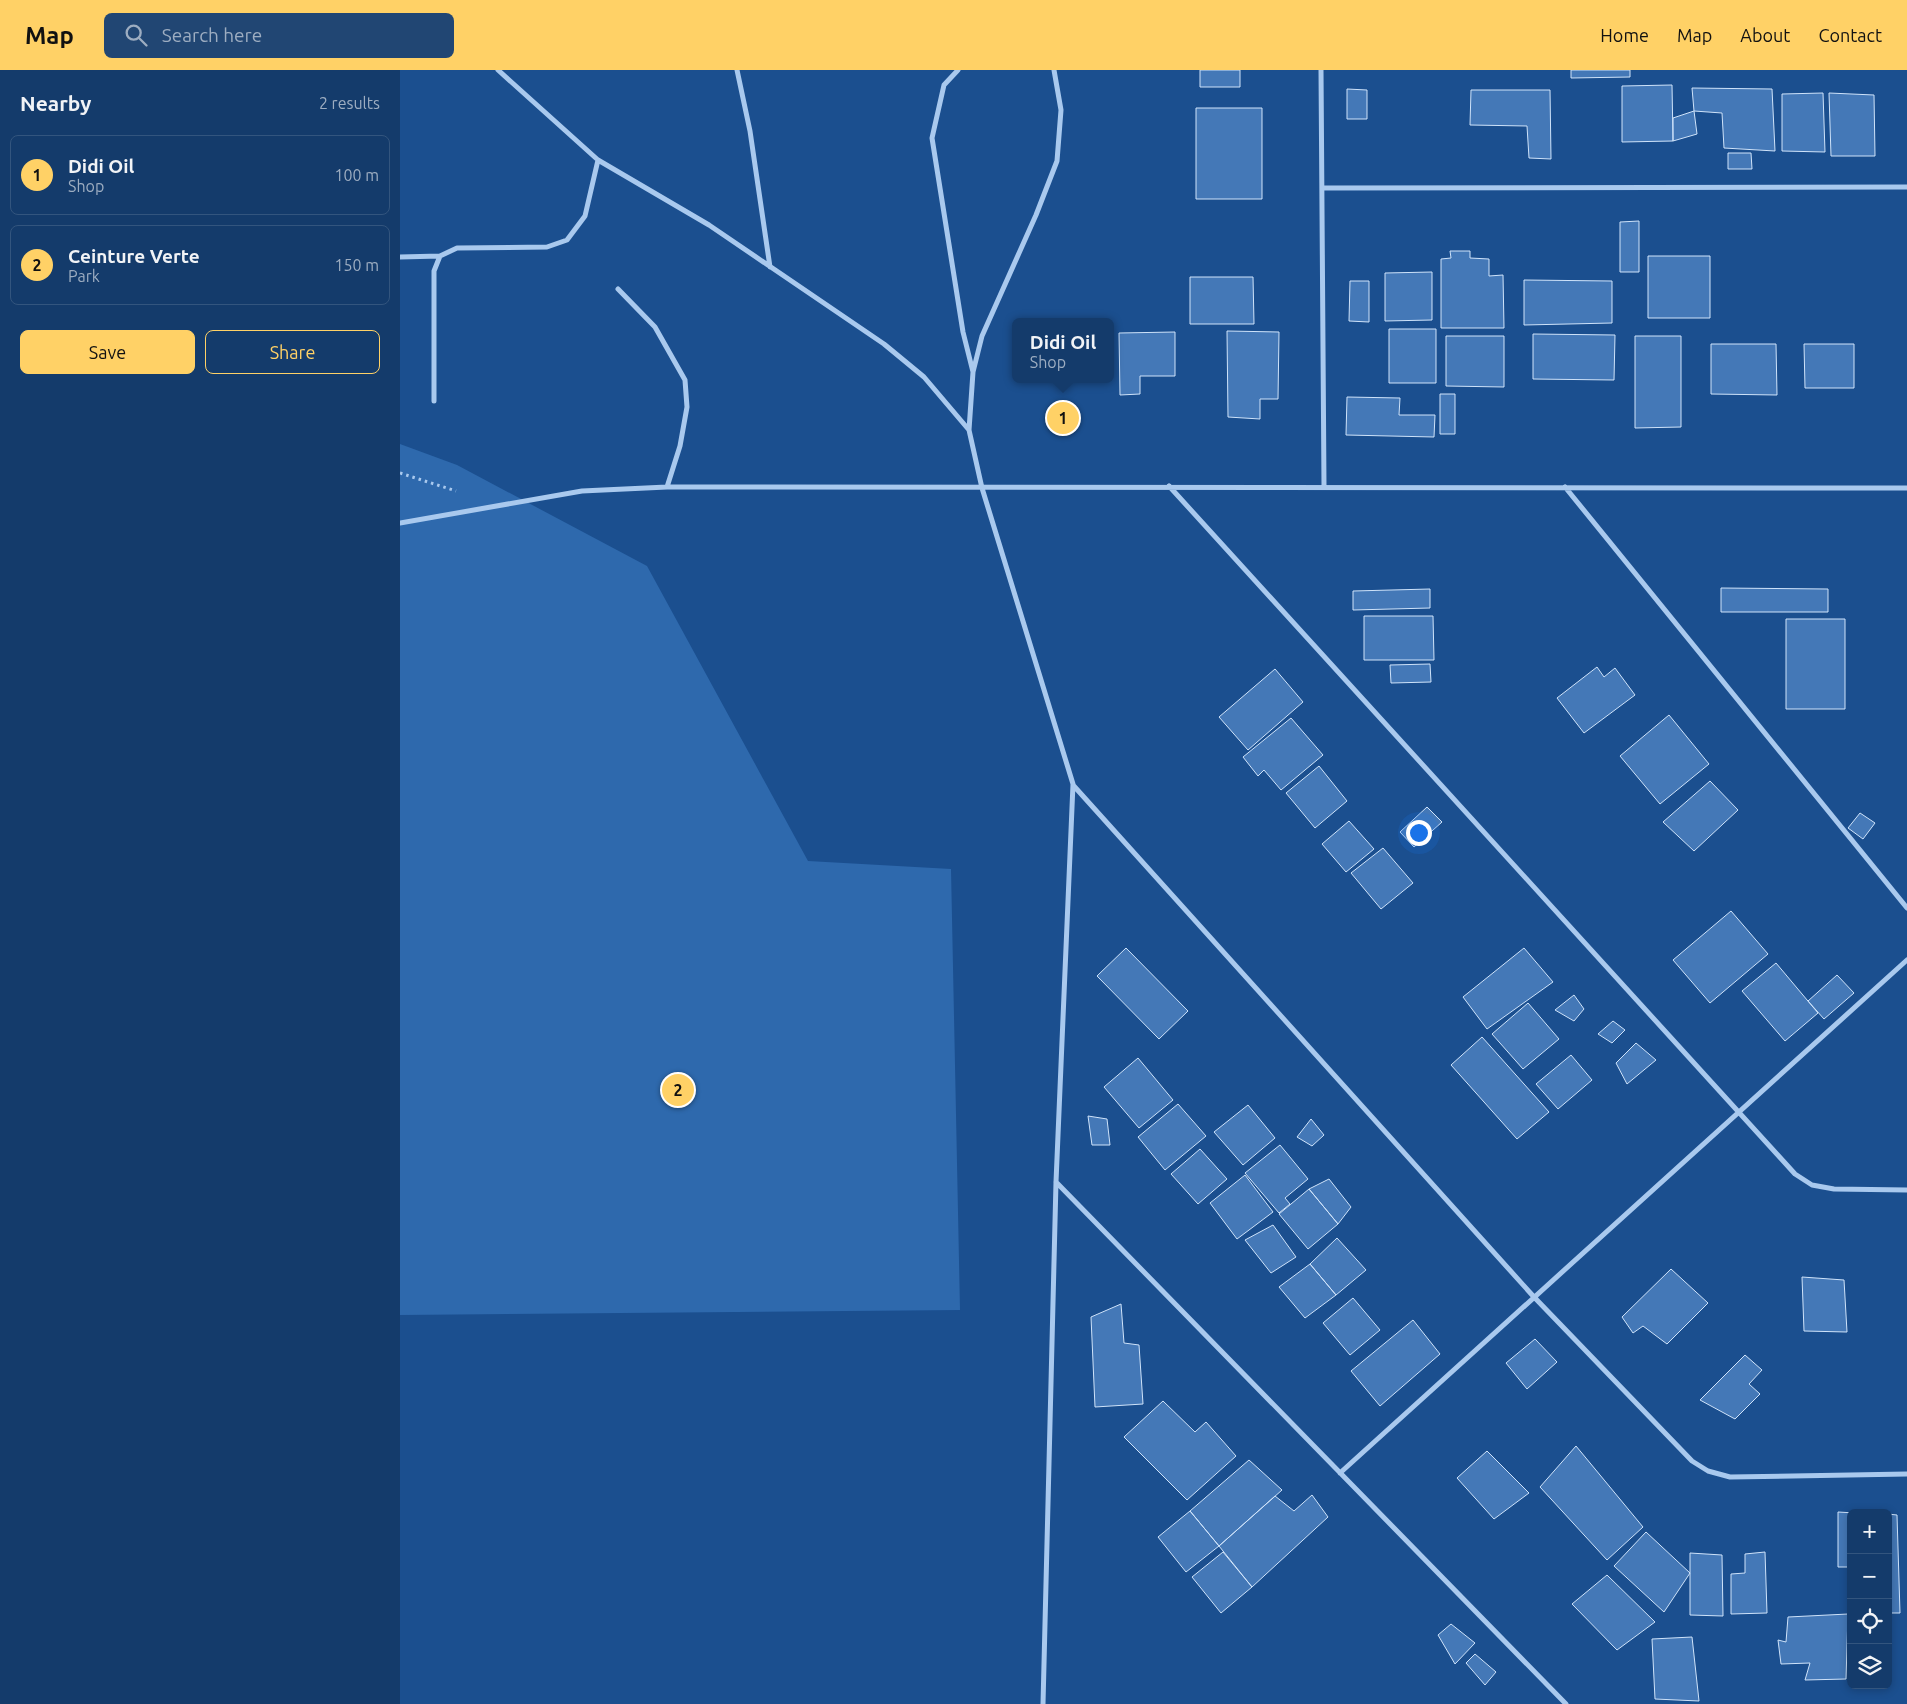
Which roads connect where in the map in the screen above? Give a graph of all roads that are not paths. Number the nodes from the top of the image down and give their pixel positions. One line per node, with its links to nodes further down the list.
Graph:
1 (498, 70): 6 (street)
2 (737, 70): 11 (street)
3 (958, 70): 13 (street)
4 (1054, 70): 13 (street)
5 (1321, 70): 8 (street)
6 (598, 160): 9 (street); 11 (street)
7 (1907, 187): 8 (street)
8 (1322, 188): 17 (street)
9 (440, 256): 10 (street); 14 (street)
10 (400, 257)
11 (770, 267): 15 (street)
12 (618, 289): 18 (street)
13 (973, 372): 15 (street)
14 (434, 401)
15 (969, 430): 20 (street)
16 (1169, 486): 17 (street); 20 (street); 26 (street)
17 (1324, 486): 19 (street)
18 (666, 487): 20 (street); 22 (street)
19 (1565, 487): 21 (street); 24 (street)
20 (982, 488): 23 (street)
21 (1907, 488)
22 (400, 523)
23 (1073, 784): 27 (street); 29 (street)
24 (1907, 908)
25 (1907, 960): 26 (street)
26 (1738, 1113): 28 (street); 29 (street)
27 (1056, 1182): 30 (street); 32 (street)
28 (1907, 1190)
29 (1534, 1297): 30 (street); 31 (street)
30 (1340, 1472): 33 (street)
31 (1907, 1474)
32 (1043, 1704)
33 (1566, 1704)

